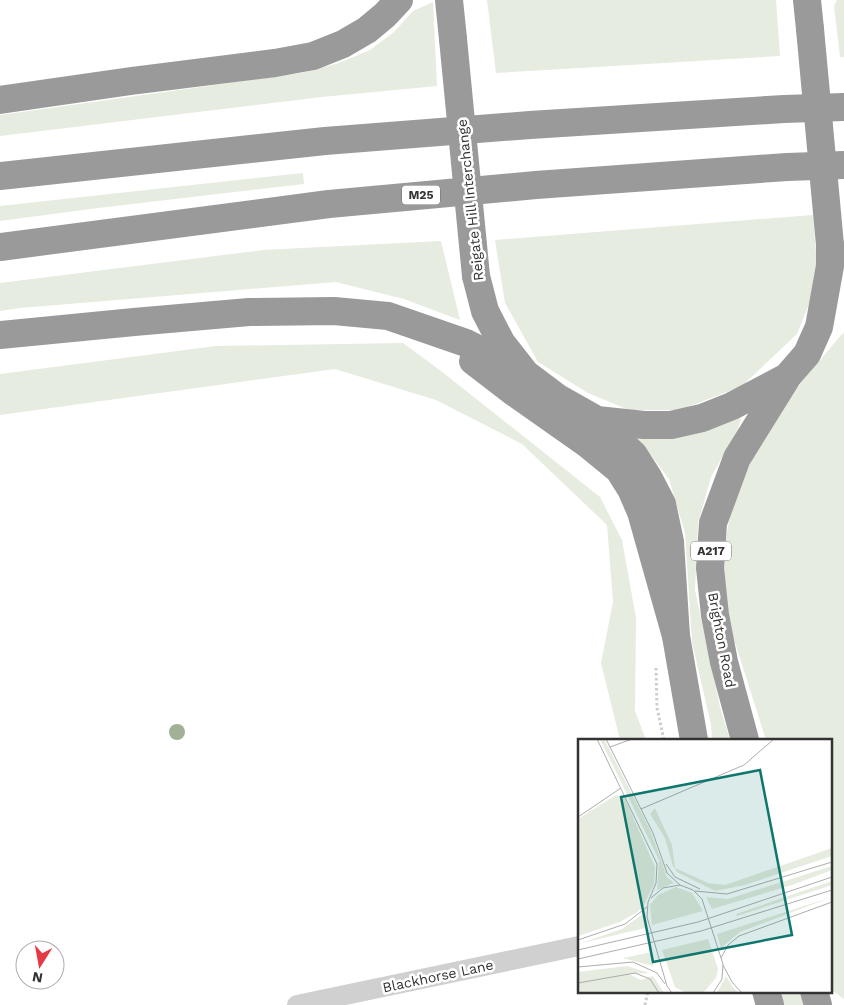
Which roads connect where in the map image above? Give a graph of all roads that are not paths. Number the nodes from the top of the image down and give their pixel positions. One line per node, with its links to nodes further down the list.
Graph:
1 (399, 0): 4 (highway)
2 (449, 0): 13 (highway, Reigate Hill Interchange, bridge)
3 (807, 0): 10 (highway, Reigate Hill Interchange, bridge)
4 (0, 100)
5 (844, 107): 7 (highway)
6 (844, 165): 8 (highway, M25)
7 (0, 176)
8 (0, 247)
9 (844, 311): 10 (highway)
10 (819, 327): 14 (highway, Reigate Hill Interchange)
11 (437, 333): 12 (highway); 13 (highway); 16 (highway)
12 (0, 335)
13 (526, 374): 15 (highway, Reigate Hill Interchange)
14 (787, 377): 15 (highway, Reigate Hill Interchange); 18 (highway, Brighton Road / A217)
15 (597, 420): 16 (highway, A217)
16 (676, 636): 17 (highway, A217)
17 (694, 739)
18 (745, 739)
19 (578, 946): 22 (street, Blackhorse Lane)
20 (766, 992): 23 (highway)
21 (814, 992): 24 (highway)
22 (297, 1005)
23 (770, 1005)
24 (818, 1005)

